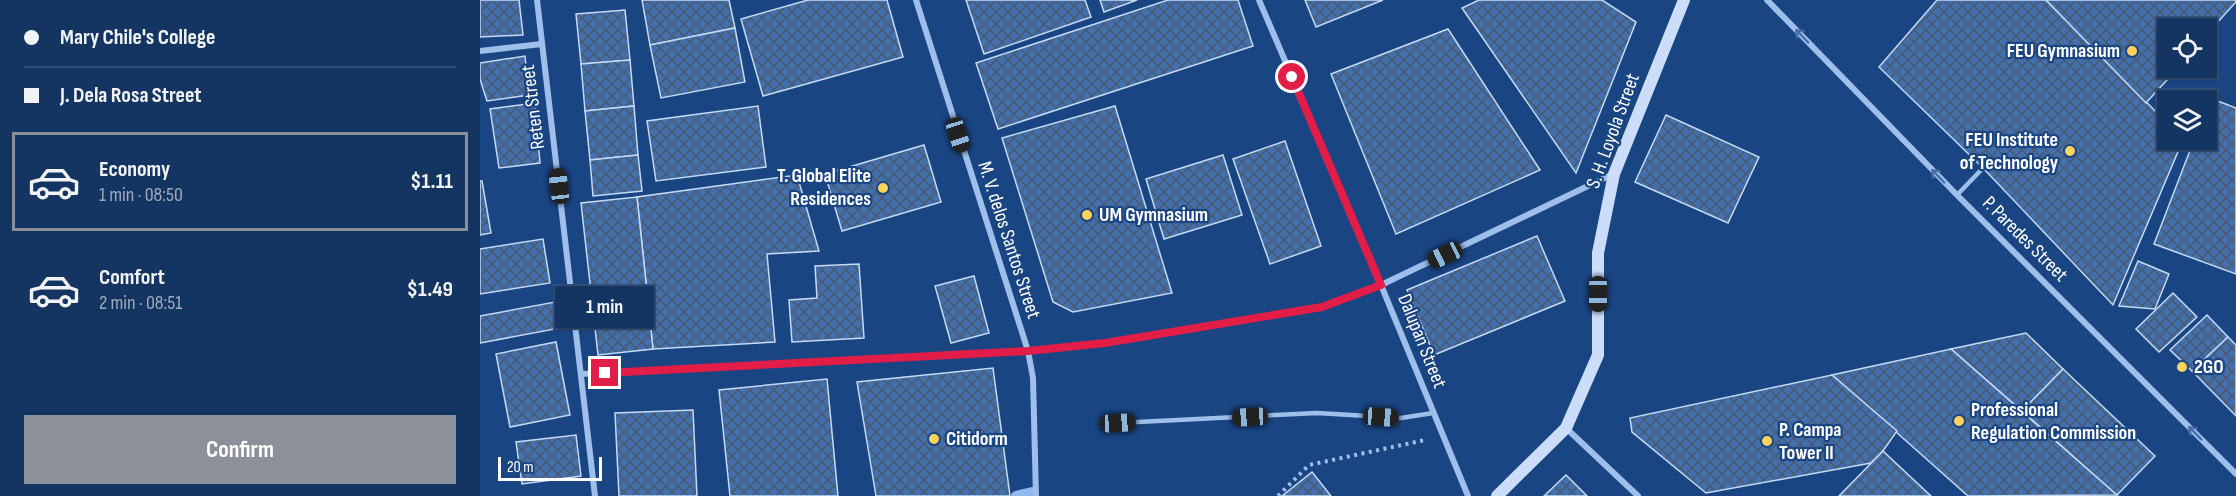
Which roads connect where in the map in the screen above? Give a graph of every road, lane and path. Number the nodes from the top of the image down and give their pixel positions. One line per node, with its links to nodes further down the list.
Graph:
1 (537, 0): 6 (street, Reten Street)
2 (916, 0): 12 (street, M. V. delos Santos Street)
3 (1260, 0): 11 (street, Dalupan Street)
4 (1684, 0): 9 (street, S. H. Loyola Street)
5 (1767, 0): 10 (street, P. Paredes Street, one-way to 5)
6 (542, 44): 7 (street); 13 (street, Reten Street)
7 (480, 51)
8 (1983, 168): 10 (lane)
9 (1614, 174): 11 (street); 16 (street, S. H. Loyola Street)
10 (1957, 195): 18 (street, P. Paredes Street, one-way to 10)
11 (1381, 285): 12 (street); 14 (street, Dalupan Street)
12 (1028, 351): 13 (street); 20 (street, M. V. delos Santos Street)
13 (582, 374): 19 (street, Reten Street)
14 (1433, 413): 15 (lane); 17 (street, Dalupan Street)
15 (1118, 423)
16 (1566, 428): 23 (street, S. H. Loyola Street); 24 (street)
17 (1443, 436): 21 (path); 22 (street, Dalupan Street)
18 (2236, 474)
19 (595, 496)
20 (1036, 496)
21 (1278, 496)
22 (1468, 496)
23 (1497, 496)
24 (1638, 496)

